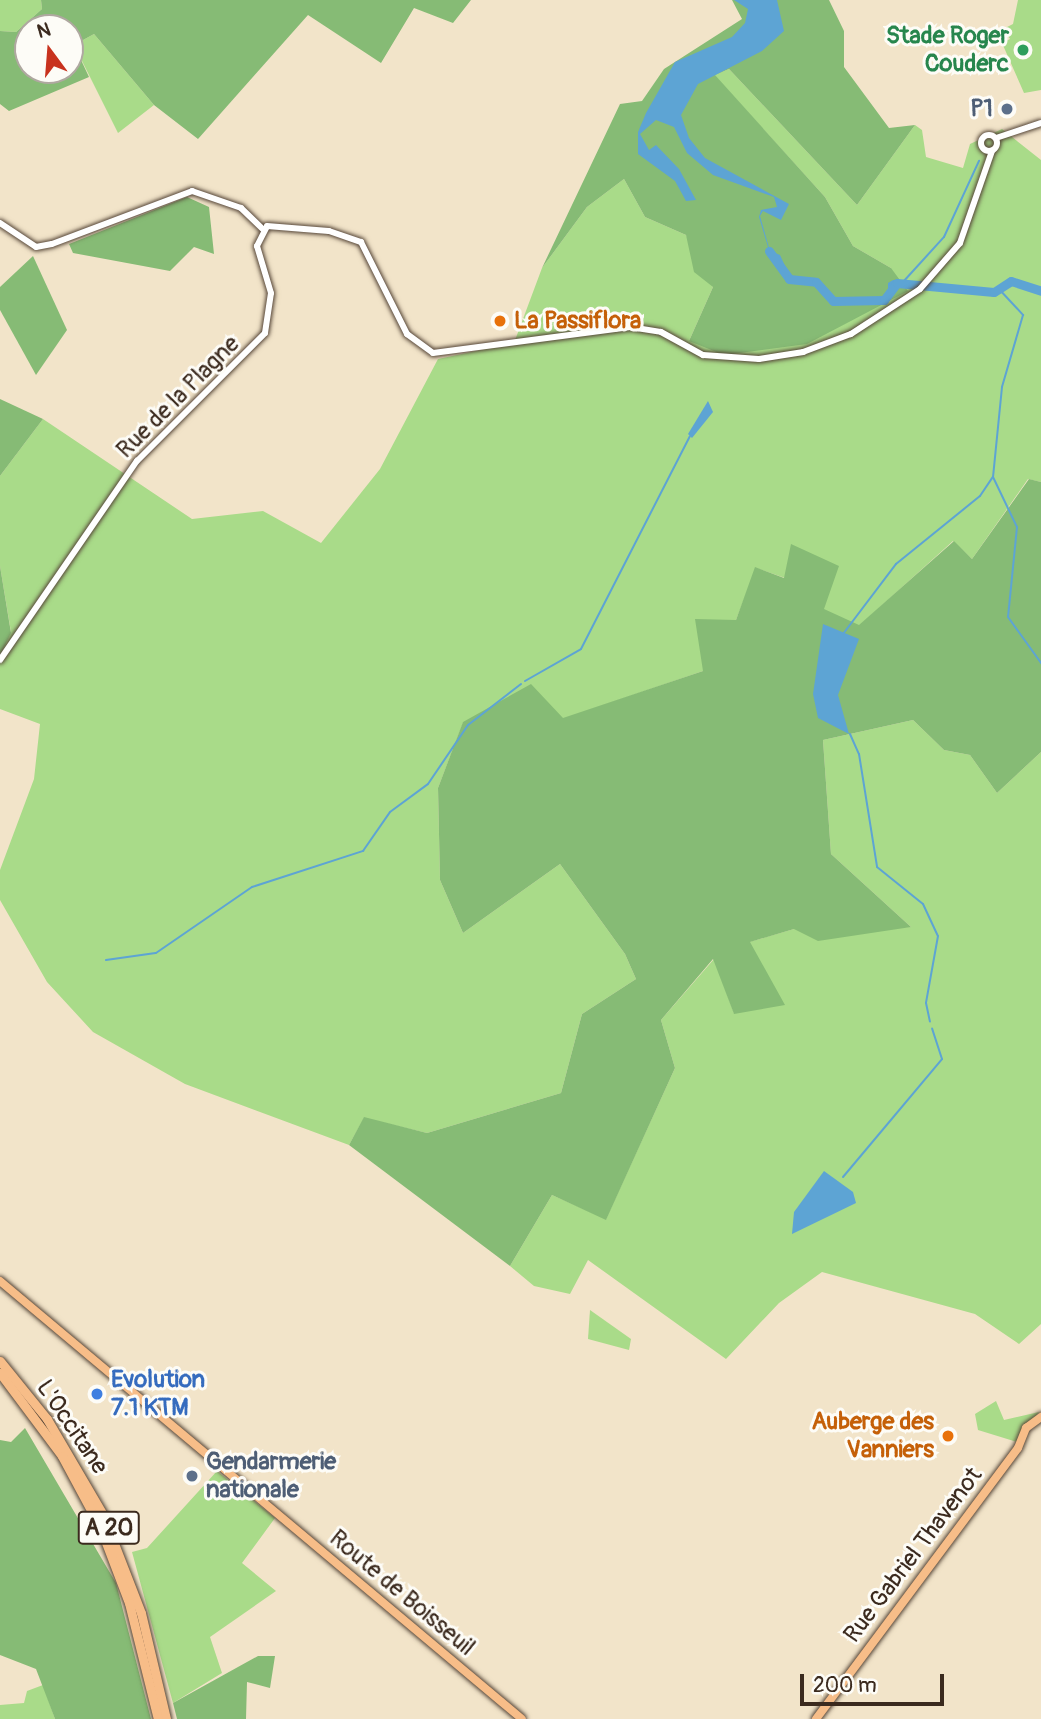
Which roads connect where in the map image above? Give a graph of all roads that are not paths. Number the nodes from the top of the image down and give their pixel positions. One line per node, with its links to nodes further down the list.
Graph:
1 (1041, 123): 3 (street)
2 (0, 223): 3 (street)
3 (263, 229): 4 (street, Rue de la Plagne)
4 (0, 660)
5 (0, 1281): 11 (main road, Route de Boisseuil)
6 (0, 1361): 10 (highway, L'Occitane / A 20)
7 (0, 1373): 9 (highway, L'Occitane / A 20)
8 (1041, 1418): 12 (main road, Rue Gabriel Thavenot)
9 (159, 1719)
10 (166, 1719)
11 (522, 1719)
12 (816, 1719)

